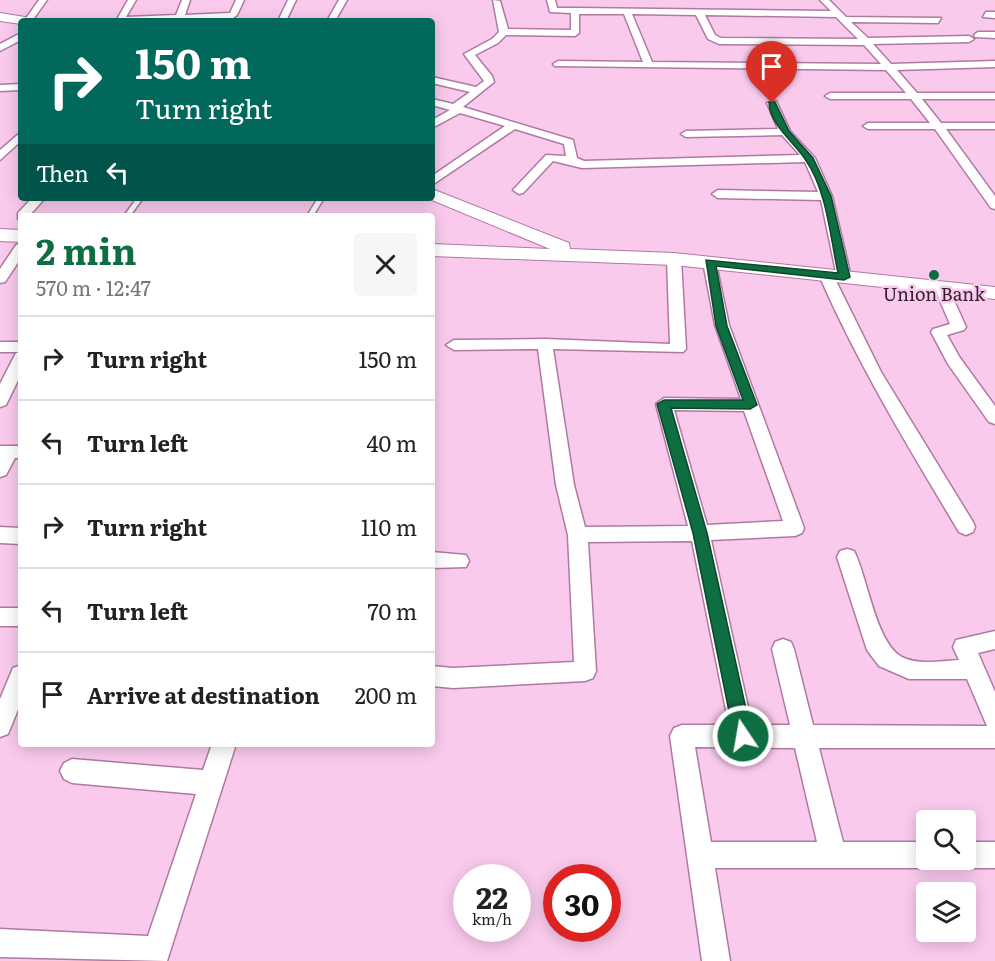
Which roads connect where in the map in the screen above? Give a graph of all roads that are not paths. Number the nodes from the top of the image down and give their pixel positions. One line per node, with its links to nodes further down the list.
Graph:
1 (43, 0): 18 (street)
2 (132, 0): 19 (street)
3 (186, 0): 16 (street)
4 (240, 0): 16 (street)
5 (292, 0): 21 (street)
6 (343, 0): 22 (street)
7 (551, 0): 11 (street)
8 (712, 0): 14 (street)
9 (824, 0): 17 (street)
10 (496, 1): 25 (street)
11 (575, 11): 12 (street); 25 (street)
12 (627, 12): 13 (street); 33 (street)
13 (699, 12): 14 (street); 28 (street)
14 (716, 12): 17 (street)
15 (0, 17): 23 (street)
16 (180, 17): 20 (street)
17 (843, 17): 24 (street); 28 (street)
18 (29, 18)
19 (122, 18)
20 (160, 18)
21 (283, 18)
22 (333, 18)
23 (18, 20)
24 (938, 20)
25 (504, 32): 39 (street)
26 (995, 35): 28 (street)
27 (18, 38): 29 (street)
28 (864, 41): 35 (street)
29 (0, 48)
30 (712, 56): 34 (street)
31 (558, 64): 33 (street)
32 (995, 64): 35 (street)
33 (650, 66): 34 (street)
34 (718, 67): 35 (street)
35 (888, 67): 41 (street)
36 (435, 81): 39 (street)
37 (18, 87): 38 (street)
38 (0, 88)
39 (479, 91): 45 (street)
40 (830, 96): 41 (street)
41 (912, 96): 42 (street); 50 (street)
42 (995, 96)
43 (435, 103): 45 (street)
44 (772, 103): 51 (street)
45 (457, 108): 46 (street); 47 (street)
46 (435, 123)
47 (515, 124): 57 (street); 58 (street)
48 (868, 126): 50 (street)
49 (995, 126): 50 (street)
50 (937, 128): 64 (street)
51 (785, 132): 52 (street); 56 (street)
52 (686, 134)
53 (18, 138): 55 (street)
54 (18, 154): 55 (street)
55 (2, 155)
56 (809, 158): 57 (street); 62 (street)
57 (572, 160): 59 (street)
58 (435, 179)
59 (519, 190)
60 (718, 194): 62 (street)
61 (435, 195): 70 (street)
62 (826, 196): 73 (street)
63 (36, 201): 65 (street)
64 (995, 205)
65 (26, 213)
66 (18, 223): 67 (street)
67 (9, 235)
68 (435, 250): 70 (street)
69 (18, 252): 74 (street)
70 (579, 254): 71 (street)
71 (674, 258): 72 (street); 77 (street)
72 (710, 262): 73 (street); 83 (street)
73 (835, 276): 75 (street); 87 (street)
74 (0, 279)
75 (941, 287): 76 (street); 84 (street)
76 (995, 293)
77 (545, 344): 78 (street); 90 (street)
78 (454, 345)
79 (0, 347): 80 (street)
80 (18, 347)
81 (18, 363): 82 (street)
82 (0, 401)
83 (750, 405): 88 (street); 88 (street)
84 (995, 418)
85 (10, 452): 86 (street)
86 (0, 470)
87 (966, 527)
88 (700, 533): 90 (street); 104 (street)
89 (0, 535): 91 (street)
90 (578, 535): 100 (street)
91 (18, 536)
92 (848, 557): 99 (street)
93 (435, 560): 94 (street)
94 (459, 561)
95 (0, 617): 96 (street)
96 (18, 617)
97 (995, 640): 99 (street)
98 (783, 649): 105 (street)
99 (974, 669): 102 (street)
100 (435, 676)
101 (18, 682): 103 (street)
102 (995, 718)
103 (0, 726)
104 (743, 736): 105 (street); 111 (street)
105 (805, 736): 106 (street); 110 (street)
106 (995, 737)
107 (223, 747): 109 (street)
108 (72, 771): 109 (street)
109 (211, 783): 116 (street)
110 (833, 854): 111 (street); 112 (street)
111 (698, 855): 117 (street)
112 (916, 855)
113 (976, 855): 114 (street)
114 (995, 855)
115 (0, 943): 116 (street)
116 (155, 956)
117 (716, 961)

